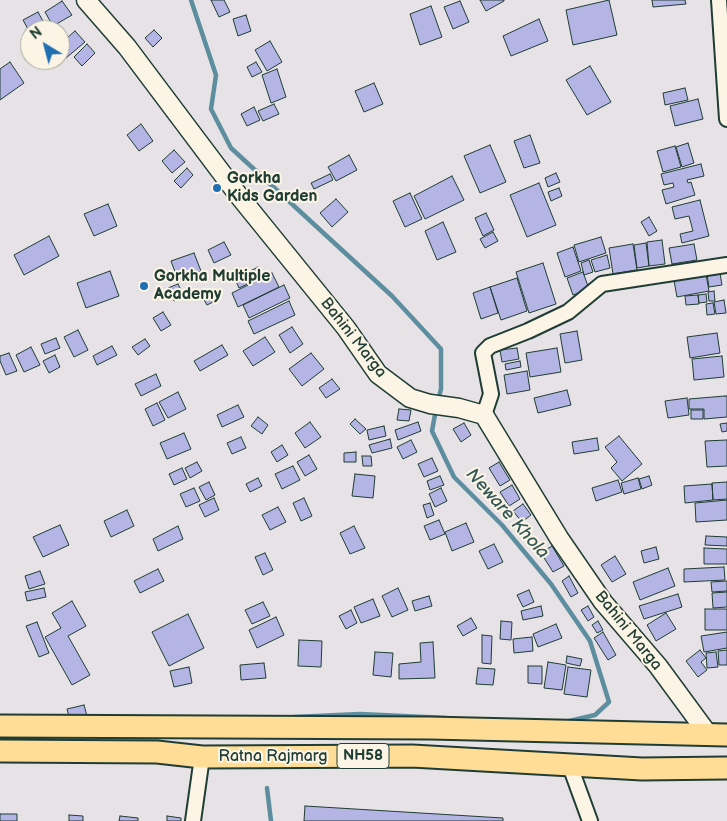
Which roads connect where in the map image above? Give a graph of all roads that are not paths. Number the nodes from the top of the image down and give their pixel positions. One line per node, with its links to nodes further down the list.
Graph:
1 (86, 0): 5 (street, Bahini Marga)
2 (719, 0): 3 (street)
3 (727, 119)
4 (727, 265): 5 (street)
5 (484, 415): 7 (street, Bahini Marga)
6 (0, 726): 7 (main road, Ratna Rajmarg / NH58)
7 (720, 735): 11 (main road, Ratna Rajmarg / NH58)
8 (0, 751): 9 (main road, Ratna Rajmarg / NH58)
9 (202, 757): 10 (main road, Ratna Rajmarg / NH58); 12 (street)
10 (570, 766): 11 (main road, Ratna Rajmarg / NH58); 13 (street)
11 (726, 768)
12 (193, 821)
13 (590, 821)

